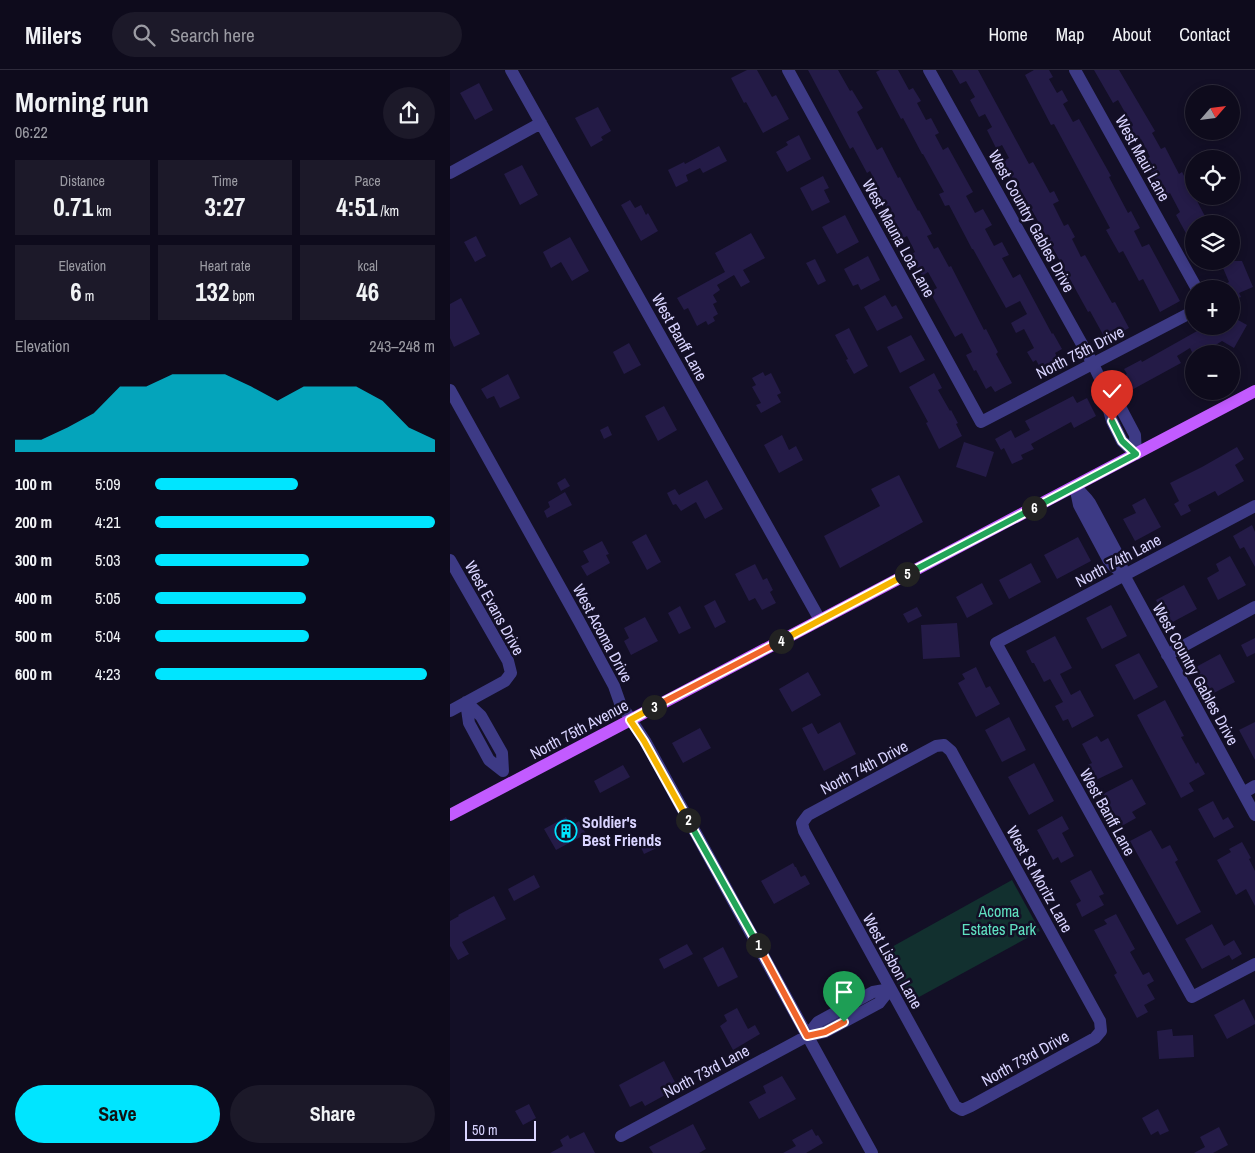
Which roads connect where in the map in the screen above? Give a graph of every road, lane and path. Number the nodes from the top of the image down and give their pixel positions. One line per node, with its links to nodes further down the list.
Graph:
1 (511, 70): 5 (street, West Banff Lane)
2 (788, 70): 12 (street, West Mauna Loa Lane)
3 (929, 70): 9 (street, West Country Gables Drive)
4 (1075, 70): 7 (street, West Maui Lane)
5 (541, 123): 6 (street); 19 (street, West Banff Lane)
6 (450, 173)
7 (1191, 280)
8 (1185, 317): 9 (street, North 75th Drive)
9 (1093, 364): 12 (street, North 75th Drive); 13 (street, West Country Gables Drive)
10 (450, 390): 24 (street, West Acoma Drive)
11 (1255, 391): 13 (main road, North 75th Avenue)
12 (981, 422)
13 (1136, 454): 14 (main road, North 75th Avenue)
14 (1075, 486): 17 (street, West Country Gables Drive); 19 (main road, North 75th Avenue)
15 (1255, 506): 17 (street, North 74th Lane)
16 (450, 560): 22 (street, West Evans Drive)
17 (1124, 575): 20 (street, North 74th Lane); 21 (street, West Country Gables Drive)
18 (1255, 608): 21 (street)
19 (820, 620): 24 (main road, North 75th Avenue)
20 (996, 643): 31 (street, West Banff Lane)
21 (1167, 655): 27 (street, West Country Gables Drive)
22 (466, 702): 22 (street); 23 (street)
23 (450, 711)
24 (630, 720): 28 (main road, North 75th Avenue); 34 (street, West Acoma Drive)
25 (944, 745): 30 (street, North 74th Drive); 33 (street, West St Moritz Lane)
26 (1255, 786): 27 (street)
27 (1243, 793): 29 (street, West Country Gables Drive)
28 (450, 815)
29 (1255, 815)
30 (802, 823): 32 (street, West Lisbon Lane)
31 (1255, 964)
32 (890, 989): 34 (street, North 73rd Lane); 35 (street, West Lisbon Lane)
33 (1101, 1031): 35 (street, North 73rd Drive)
34 (807, 1036): 36 (street, North 73rd Lane); 37 (street, West Acoma Drive)
35 (962, 1110)
36 (621, 1136)
37 (872, 1153)

